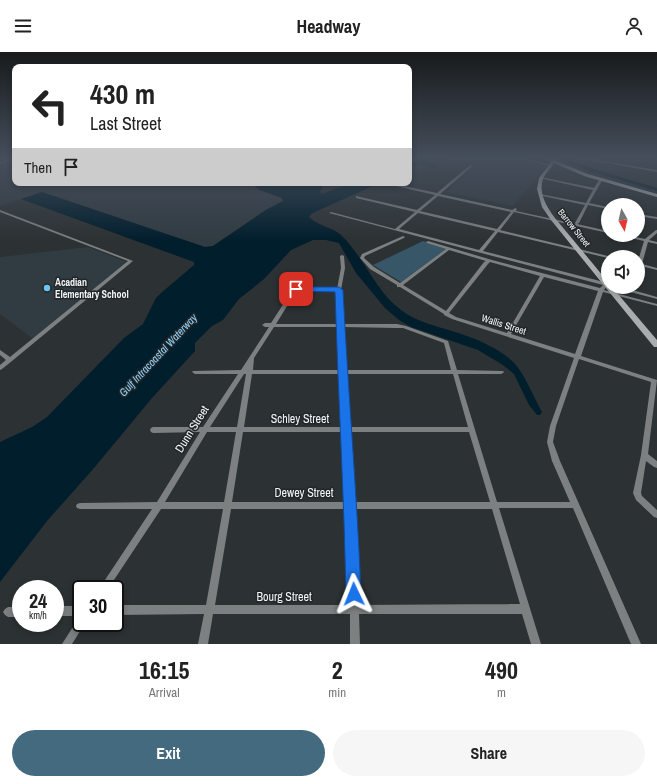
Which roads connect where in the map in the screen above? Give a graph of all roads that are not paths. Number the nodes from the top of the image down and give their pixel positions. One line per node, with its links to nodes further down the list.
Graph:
1 (399, 186): 9 (street)
2 (407, 186): 9 (street)
3 (448, 186): 9 (street)
4 (539, 186): 10 (main road, Barrow Street)
5 (579, 186): 8 (street)
6 (598, 186): 8 (street)
7 (623, 186): 11 (main road)
8 (596, 189): 13 (street)
9 (438, 194): 15 (street); 17 (street)
10 (540, 195): 13 (street); 21 (main road, Barrow Street)
11 (657, 196)
12 (357, 197): 17 (street)
13 (587, 204): 14 (street); 22 (street)
14 (601, 207)
15 (514, 210): 21 (street); 26 (street)
16 (0, 211): 63 (street)
17 (417, 212): 25 (street); 26 (street)
18 (331, 213): 25 (street)
19 (645, 216): 20 (street)
20 (657, 218)
21 (554, 219): 22 (street); 23 (street); 34 (main road, Barrow Street)
22 (577, 223): 24 (street)
23 (601, 229)
24 (601, 229)
25 (396, 230): 36 (street)
26 (497, 231): 34 (street); 36 (street)
27 (657, 231): 29 (street)
28 (403, 237): 45 (street, Wallis Street)
29 (647, 239): 31 (street); 32 (street); 35 (street)
30 (422, 240): 33 (street)
31 (657, 240)
32 (657, 243)
33 (448, 249): 39 (street); 45 (street)
34 (579, 250): 37 (street); 43 (main road, Barrow Street)
35 (643, 250)
36 (480, 252): 46 (street)
37 (601, 255)
38 (342, 256): 49 (street)
39 (490, 261): 42 (street); 56 (street)
40 (645, 267): 41 (street)
41 (657, 269)
42 (543, 275): 47 (street); 59 (street)
43 (601, 280)
44 (301, 281): 48 (street)
45 (399, 286): 56 (street, Wallis Street)
46 (601, 286)
47 (601, 286)
48 (296, 289): 49 (street); 57 (street)
49 (339, 290): 58 (street)
50 (603, 294): 62 (street)
51 (618, 294): 60 (main road, Barrow Street)
52 (626, 294): 55 (street)
53 (645, 294): 54 (street)
54 (657, 298)
55 (657, 305)
56 (446, 314): 59 (street, Wallis Street)
57 (268, 326): 58 (street); 66 (street)
58 (341, 326): 67 (street); 68 (street)
59 (508, 335): 62 (street, Wallis Street)
60 (657, 345)
61 (0, 352): 63 (street)
62 (577, 357): 70 (street, Wallis Street); 81 (street)
63 (10, 360): 64 (street)
64 (0, 368)
65 (195, 372): 66 (street)
66 (246, 372): 67 (street); 73 (street, Dunn Street); 74 (street)
67 (343, 372): 68 (street); 75 (street)
68 (454, 372): 69 (street); 71 (street)
69 (501, 372)
70 (655, 382): 76 (street)
71 (472, 429): 75 (street, Schley Street); 80 (street)
72 (153, 430): 73 (street, Schley Street)
73 (205, 430): 74 (street, Schley Street); 83 (street, Dunn Street)
74 (239, 430): 75 (street, Schley Street); 78 (street)
75 (345, 430): 79 (street)
76 (644, 455): 77 (street); 84 (street)
77 (657, 465)
78 (228, 505): 79 (street, Dewey Street); 83 (street, Dewey Street); 89 (street)
79 (351, 505): 80 (street, Dewey Street); 86 (street)
80 (494, 505): 81 (street, Dewey Street); 87 (street)
81 (575, 505): 97 (street)
82 (80, 506): 83 (street, Dewey Street)
83 (159, 506): 85 (street, Dunn Street)
84 (657, 515)
85 (109, 580)
86 (354, 609): 87 (street, Bourg Street); 89 (street, Bourg Street); 95 (street)
87 (525, 609): 96 (street)
88 (124, 610): 89 (street, Bourg Street)
89 (210, 610): 94 (street)
90 (8, 612): 91 (street)
91 (12, 612)
92 (75, 632): 93 (street)
93 (67, 644)
94 (203, 644)
95 (355, 644)
96 (536, 644)
97 (636, 644)

